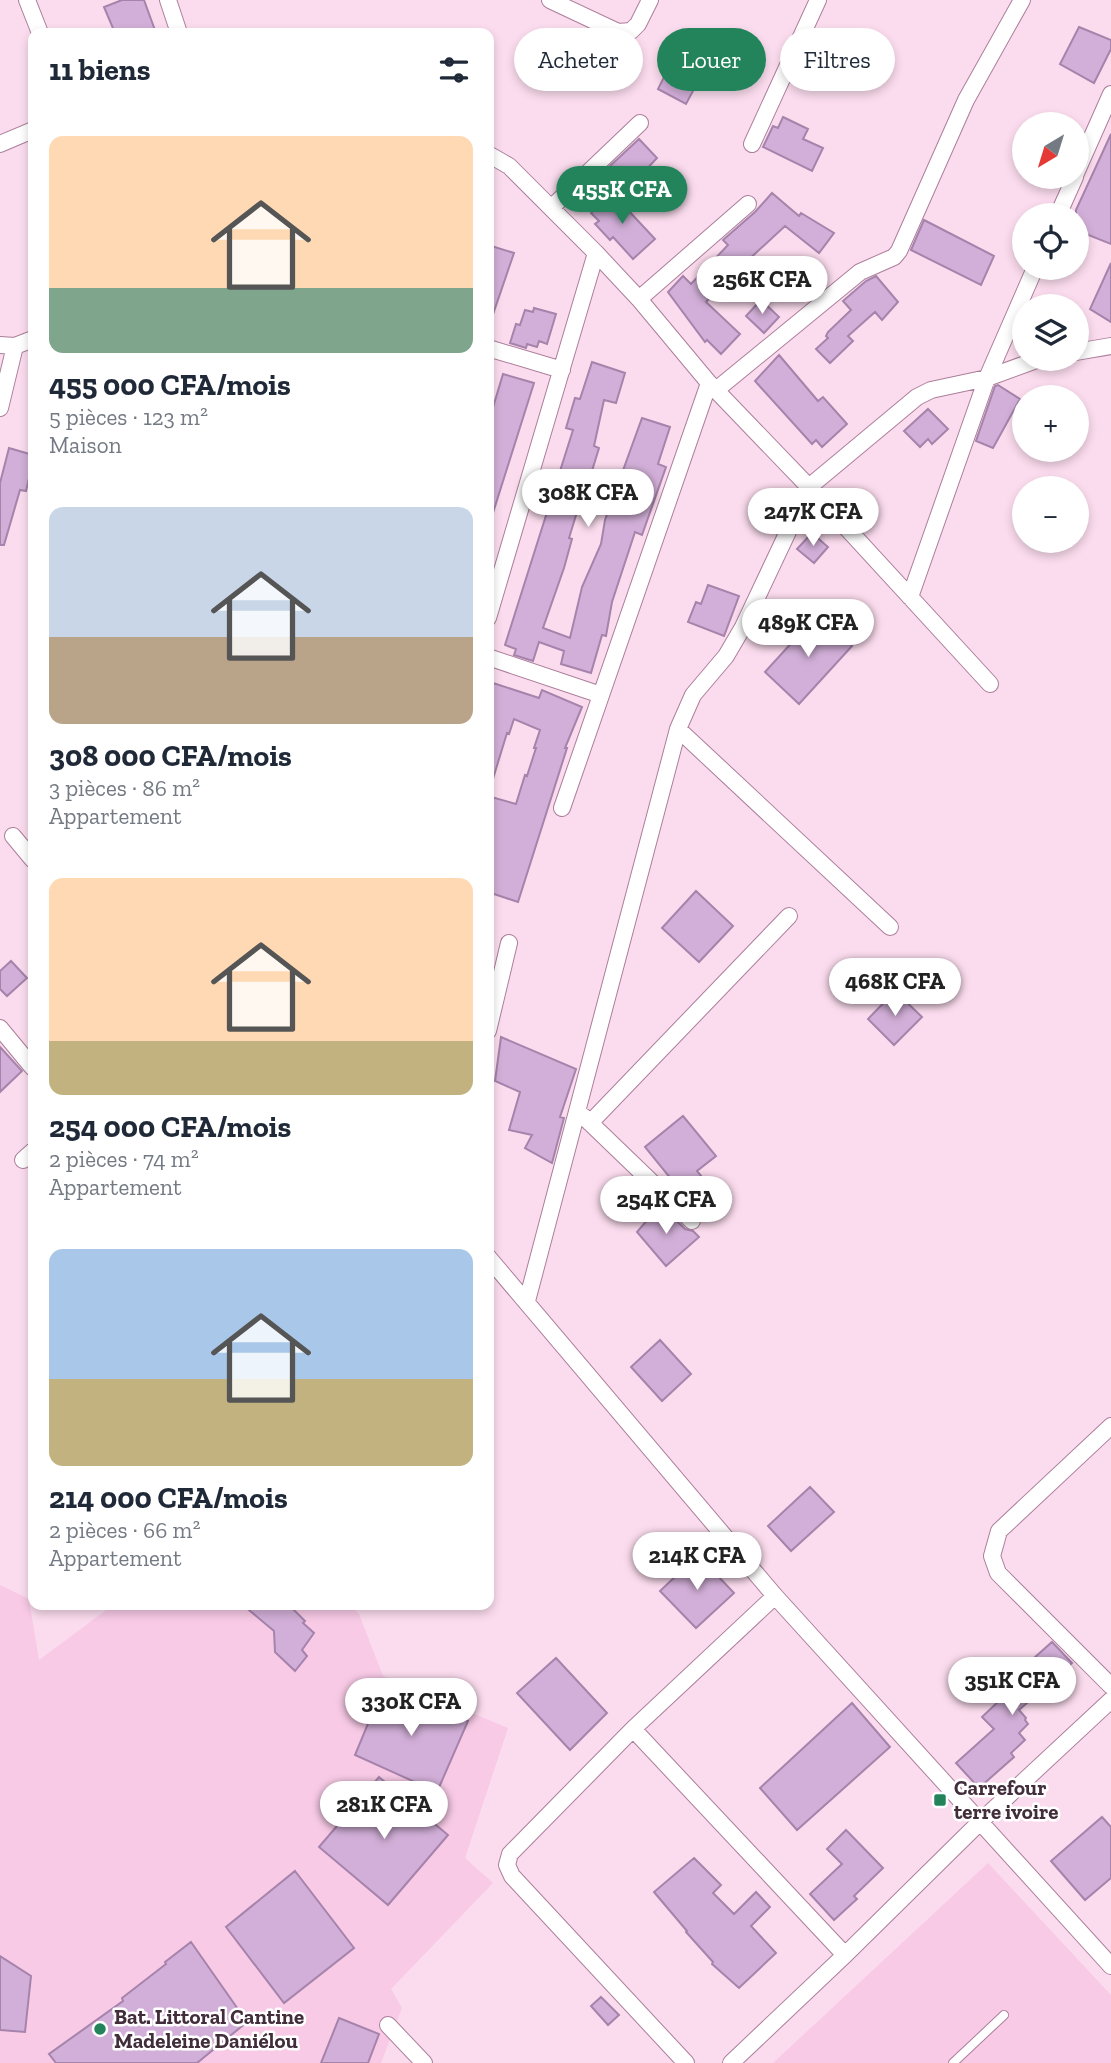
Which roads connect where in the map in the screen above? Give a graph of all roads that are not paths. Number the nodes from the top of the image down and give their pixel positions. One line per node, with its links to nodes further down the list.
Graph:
1 (27, 0): 7 (street)
2 (168, 0): 8 (street)
3 (550, 0): 4 (street)
4 (650, 0)
5 (818, 0): 13 (street)
6 (1022, 0): 29 (street)
7 (38, 28)
8 (177, 28)
9 (1111, 94): 14 (street)
10 (640, 123): 17 (street)
11 (28, 133): 12 (street)
12 (0, 144)
13 (752, 144)
14 (1089, 145)
15 (494, 157): 17 (street)
16 (748, 204): 20 (street)
17 (551, 208): 18 (street)
18 (596, 253): 20 (street); 27 (street)
19 (1030, 280): 28 (street)
20 (639, 299): 29 (street)
21 (28, 340): 22 (street)
22 (8, 346): 30 (street)
23 (1111, 346): 25 (street)
24 (494, 350): 27 (street)
25 (1089, 350)
26 (1012, 368): 28 (street)
27 (562, 370): 33 (street)
28 (986, 377): 31 (street); 32 (street)
29 (712, 387): 31 (street); 36 (street)
30 (0, 408)
31 (809, 487): 32 (street); 37 (street)
32 (910, 597): 35 (street)
33 (494, 598)
34 (494, 659): 36 (street)
35 (990, 684)
36 (601, 695): 38 (street)
37 (678, 729): 42 (street); 47 (street)
38 (562, 808)
39 (13, 836): 40 (street)
40 (28, 854)
41 (789, 916): 48 (street)
42 (890, 926)
43 (509, 943): 44 (street)
44 (494, 987)
45 (0, 1028): 46 (street)
46 (28, 1062)
47 (577, 1111): 48 (street); 51 (street)
48 (590, 1123): 49 (street)
49 (692, 1221)
50 (494, 1264): 51 (street)
51 (527, 1301): 53 (street)
52 (1111, 1426): 54 (street)
53 (775, 1596): 56 (street); 57 (street)
54 (1111, 1686)
55 (1111, 1700): 57 (street)
56 (632, 1729): 58 (street); 63 (street)
57 (979, 1822): 58 (street); 59 (street)
58 (845, 1955): 64 (street)
59 (1111, 1966)
60 (1004, 2015): 65 (lane)
61 (388, 2025): 62 (street)
62 (424, 2063)
63 (686, 2063)
64 (731, 2063)
65 (953, 2063)

